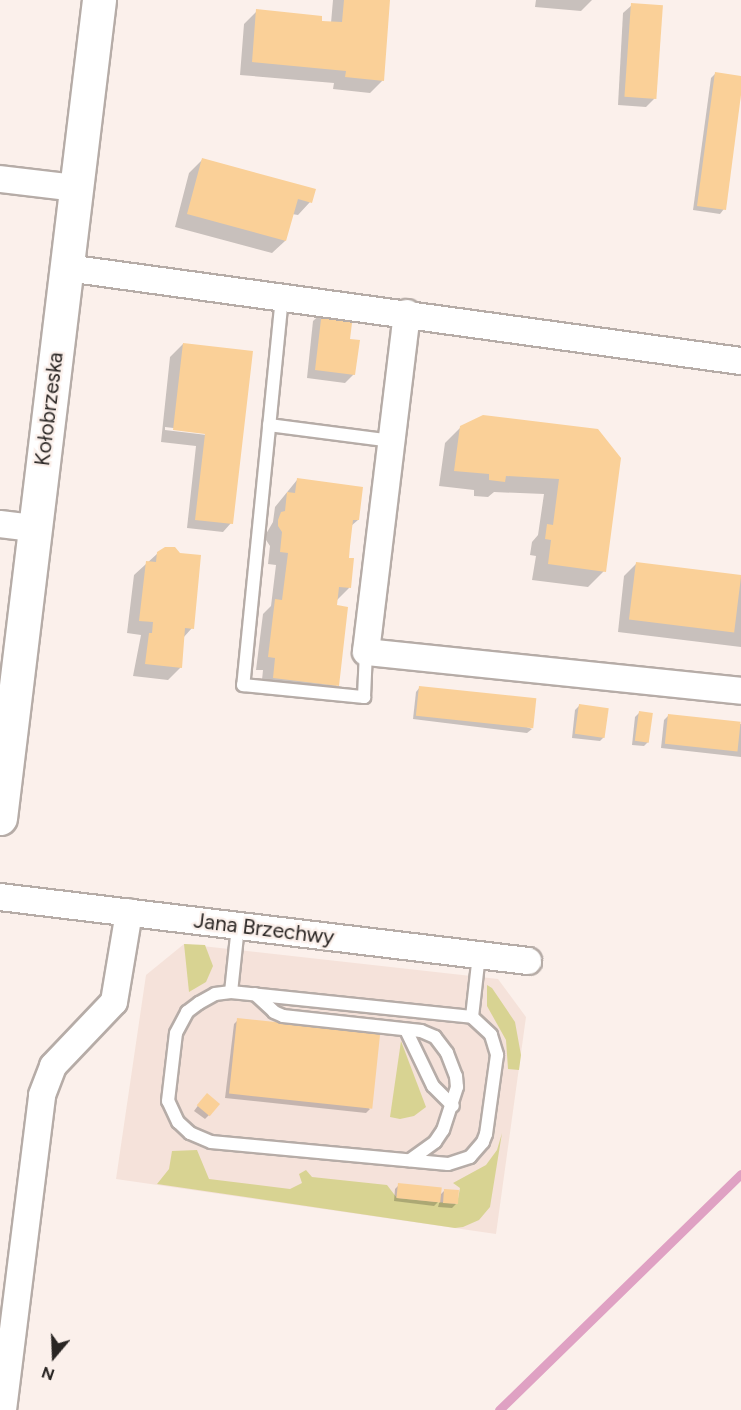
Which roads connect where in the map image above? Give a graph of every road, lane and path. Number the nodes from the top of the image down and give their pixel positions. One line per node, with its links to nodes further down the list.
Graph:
1 (99, 0): 3 (main road, Kołobrzeska)
2 (0, 179): 3 (street)
3 (76, 188): 4 (main road, Kołobrzeska)
4 (67, 268): 5 (street); 11 (main road, Kołobrzeska)
5 (282, 297): 6 (street); 8 (lane)
6 (407, 313): 7 (street); 9 (street)
7 (741, 361)
8 (269, 425): 9 (lane); 12 (lane)
9 (392, 441): 12 (street)
10 (0, 524): 11 (street)
11 (35, 528): 14 (main road, Kołobrzeska)
12 (366, 652): 13 (street)
13 (741, 691)
14 (0, 818)
15 (0, 897): 16 (street, Jana Brzechwy)
16 (129, 912): 17 (street, Jana Brzechwy); 26 (street)
17 (238, 926): 18 (street, Jana Brzechwy); 20 (lane)
18 (479, 955): 19 (street, Jana Brzechwy); 22 (lane)
19 (528, 961)
20 (231, 992): 21 (lane); 25 (lane)
21 (255, 994): 22 (lane); 23 (lane)
22 (472, 1017): 25 (lane)
23 (406, 1030): 24 (lane); 24 (lane)
24 (453, 1106): 25 (lane)
25 (410, 1160)
26 (3, 1410)

